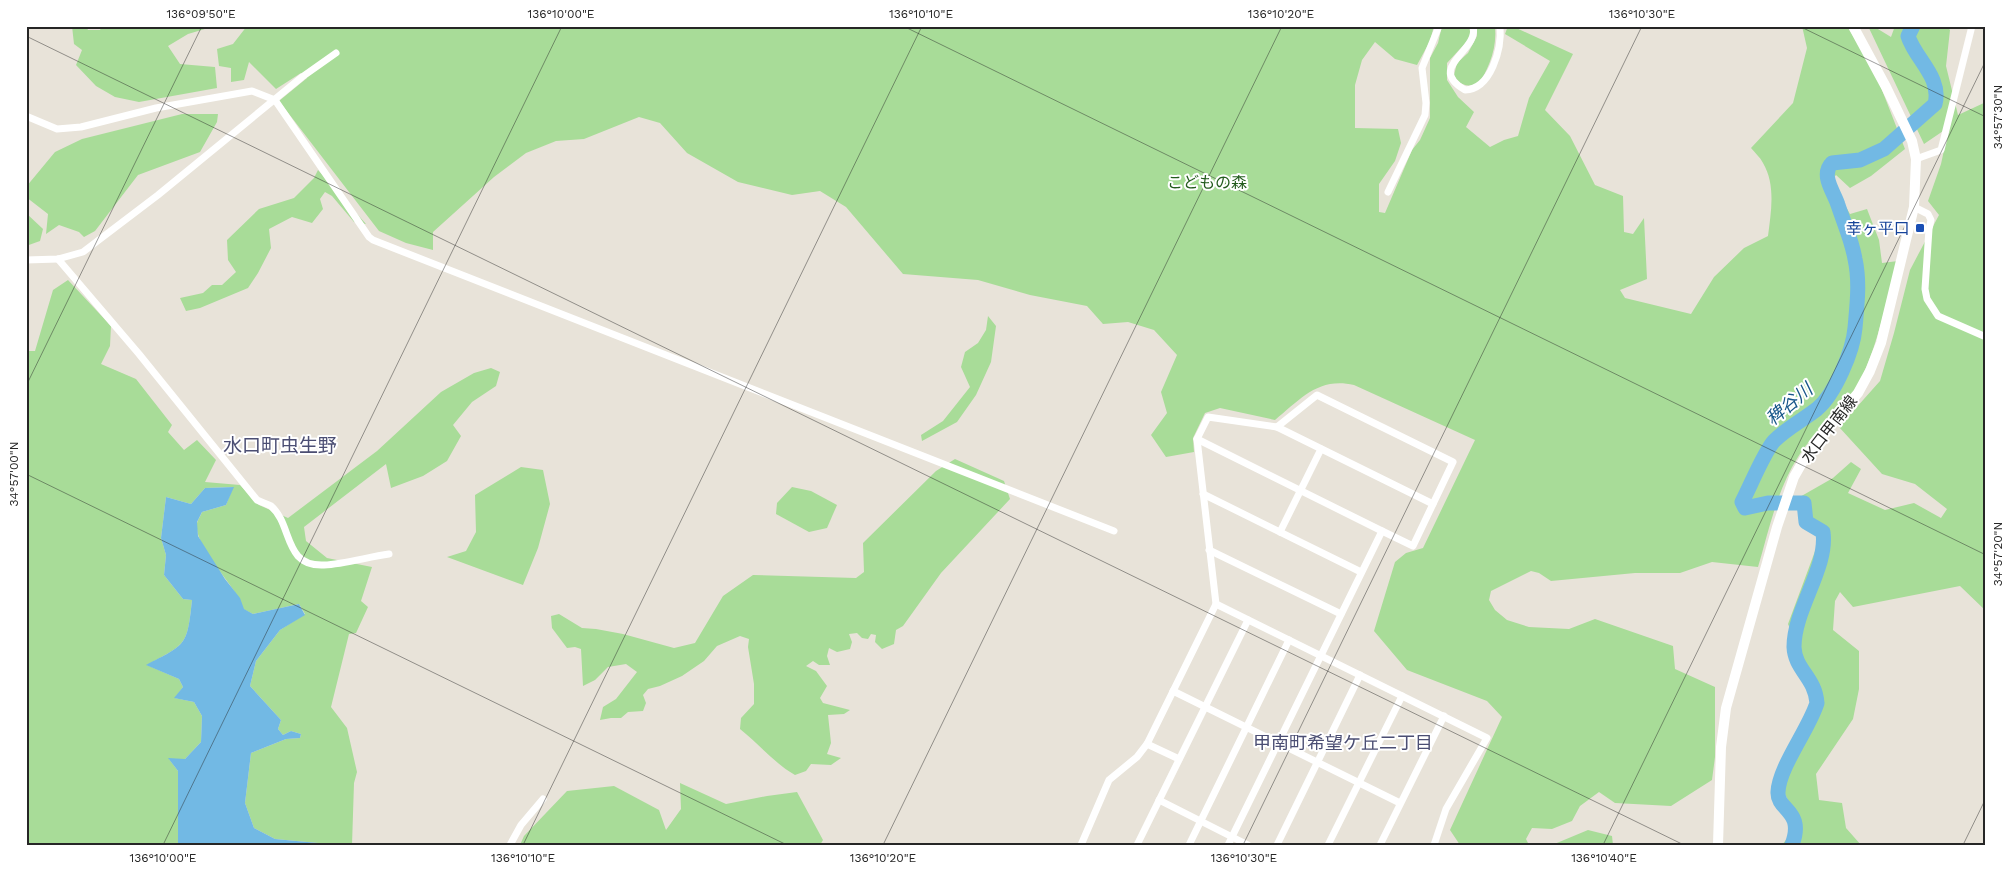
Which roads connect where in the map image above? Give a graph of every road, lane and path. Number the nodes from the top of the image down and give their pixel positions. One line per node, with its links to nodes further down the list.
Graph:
1 (1439, 26): 10 (street)
2 (1473, 26): 3 (street)
3 (1500, 26)
4 (1853, 26): 9 (main road, 水口甲南線)
5 (1972, 26): 9 (street)
6 (336, 54): 7 (street)
7 (275, 100): 8 (street); 12 (street); 22 (street)
8 (26, 116)
9 (1916, 159): 11 (main road, 水口甲南線)
10 (1388, 192)
11 (1914, 207): 14 (street); 58 (main road, 水口甲南線)
12 (58, 259): 13 (street); 25 (street)
13 (26, 260)
14 (1986, 337)
15 (1277, 427): 16 (street); 17 (street); 20 (street)
16 (1197, 440): 18 (street); 19 (street)
17 (1321, 449): 18 (street); 20 (street)
18 (1300, 490): 21 (street); 23 (street)
19 (1203, 494): 23 (street); 24 (street)
20 (1433, 504): 21 (street)
21 (1382, 530): 26 (street)
22 (1114, 531)
23 (1280, 532): 26 (street)
24 (1209, 550): 27 (street); 28 (street)
25 (389, 554)
26 (1361, 572): 28 (street)
27 (1216, 604): 29 (street); 33 (street)
28 (1341, 614): 31 (street)
29 (1248, 620): 30 (street); 35 (street)
30 (1289, 640): 31 (street); 37 (street)
31 (1320, 656): 32 (street); 38 (street)
32 (1360, 675): 34 (street); 41 (street)
33 (1172, 691): 35 (street); 39 (street)
34 (1402, 696): 36 (street); 42 (street)
35 (1205, 707): 37 (street); 40 (street)
36 (1444, 716): 45 (street); 57 (street)
37 (1247, 727): 38 (street); 46 (street)
38 (1278, 743): 41 (street); 47 (street)
39 (1147, 744): 40 (street); 48 (street)
40 (1179, 759): 44 (street)
41 (1317, 762): 42 (street); 54 (street)
42 (1359, 783): 45 (street); 55 (street)
43 (543, 799): 49 (street)
44 (1159, 800): 46 (street); 50 (street)
45 (1400, 803): 56 (street)
46 (1201, 821): 47 (street); 51 (street)
47 (1232, 837): 52 (street); 53 (street)
48 (1082, 844)
49 (510, 845)
50 (1137, 845)
51 (1189, 845)
52 (1228, 845)
53 (1248, 845)
54 (1276, 845)
55 (1328, 845)
56 (1380, 845)
57 (1434, 845)
58 (1718, 845)

